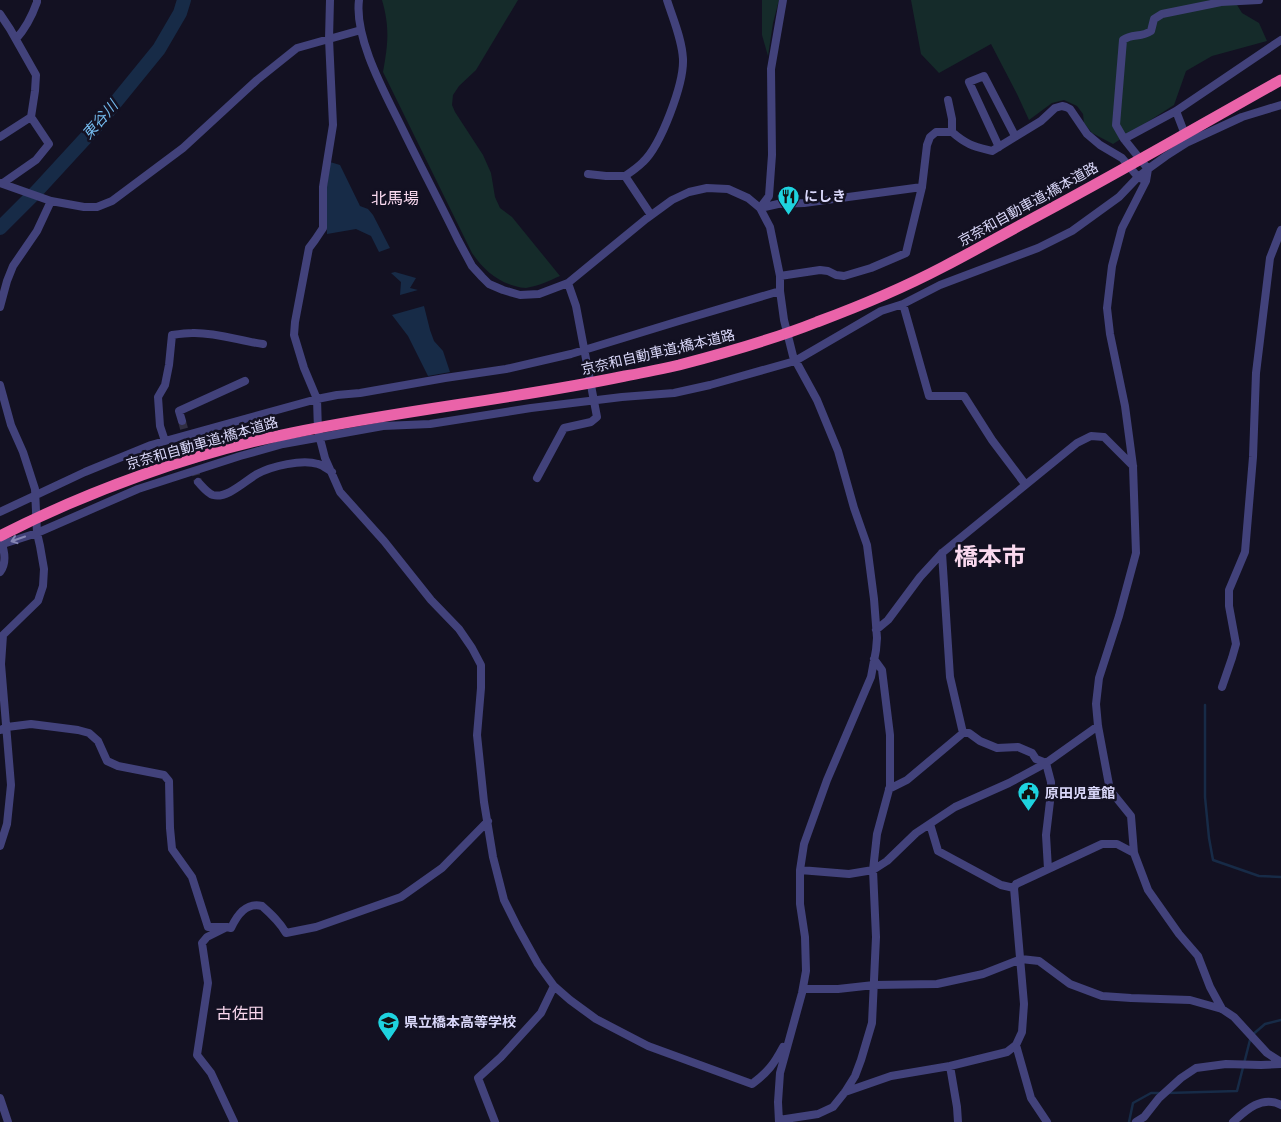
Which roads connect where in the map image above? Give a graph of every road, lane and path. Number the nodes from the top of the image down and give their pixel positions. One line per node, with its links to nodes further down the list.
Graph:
1 (37, 0): 9 (street)
2 (330, 0): 10 (street)
3 (359, 0): 8 (street)
4 (667, 0): 25 (street)
5 (784, 0): 31 (street)
6 (1259, 0): 20 (street)
7 (0, 14): 9 (street)
8 (361, 30): 10 (street); 35 (street)
9 (16, 39): 16 (street)
10 (329, 39): 30 (street); 43 (street)
11 (1281, 40): 15 (street)
12 (1281, 80): 46 (highway, 京奈和自動車道;橋本道路)
13 (948, 100): 17 (street)
14 (1281, 105): 21 (street)
15 (1176, 111): 20 (street); 21 (street)
16 (31, 117): 19 (street); 28 (street)
17 (952, 132): 22 (street); 29 (street)
18 (1015, 136): 22 (street); 22 (street); 26 (street)
19 (0, 137)
20 (1124, 139): 23 (street)
21 (1188, 142): 23 (street)
22 (999, 147)
23 (1148, 169): 26 (street); 27 (street)
24 (588, 174): 25 (street)
25 (625, 176): 32 (street)
26 (1138, 177): 27 (street); 37 (street)
27 (1146, 181): 48 (street)
28 (4, 184): 30 (street)
29 (922, 188): 31 (street); 34 (street)
30 (47, 200): 38 (street)
31 (760, 208): 32 (street); 34 (street)
32 (651, 216): 35 (street)
33 (1281, 230): 61 (street)
34 (780, 276): 36 (street)
35 (568, 283): 50 (street)
36 (780, 291): 40 (street); 43 (street)
37 (903, 304): 40 (street); 52 (street)
38 (0, 307)
39 (263, 344): 47 (street)
40 (794, 358): 46 (street); 59 (street)
41 (245, 381): 45 (street)
42 (0, 385): 44 (street)
43 (317, 399): 46 (street); 47 (street)
44 (4, 414): 53 (street)
45 (182, 421)
46 (319, 431): 49 (street); 55 (street); 56 (highway, 京奈和自動車道;橋本道路)
47 (165, 441): 53 (street)
48 (1133, 466): 52 (street); 62 (street)
49 (332, 472): 51 (street); 67 (street)
50 (537, 478)
51 (198, 482)
52 (1025, 484): 57 (street)
53 (36, 494): 54 (street); 55 (street)
54 (0, 512)
55 (37, 533): 56 (street, one-way to 56); 63 (street)
56 (1, 541): 58 (street)
57 (942, 553): 59 (street); 64 (street)
58 (0, 572)
59 (876, 630): 60 (street)
60 (874, 659): 66 (street); 71 (street)
61 (1222, 687)
62 (1098, 726): 65 (street); 70 (street)
63 (3, 729): 69 (street); 75 (street)
64 (963, 734): 65 (street); 66 (street)
65 (1046, 763): 68 (street); 73 (street)
66 (888, 789): 72 (street)
67 (488, 821): 75 (street); 77 (street)
68 (930, 824): 72 (street); 74 (street)
69 (0, 846)
70 (1134, 853): 73 (street); 80 (street)
71 (800, 870): 72 (street); 79 (street)
72 (872, 870): 78 (street)
73 (1048, 870): 74 (street)
74 (1014, 888): 76 (street)
75 (227, 927): 90 (street)
76 (1021, 959): 78 (street); 80 (street); 82 (street)
77 (554, 986): 81 (street); 91 (street)
78 (874, 986): 79 (street); 85 (street)
79 (803, 989): 81 (street)
80 (1222, 1009): 83 (street)
81 (792, 1032): 88 (street)
82 (1016, 1045): 84 (street); 93 (street)
83 (1281, 1063): 94 (street)
84 (950, 1066): 85 (street); 92 (street)
85 (845, 1092): 88 (street)
86 (0, 1098): 89 (street)
87 (1281, 1105): 95 (street)
88 (779, 1121)
89 (8, 1122)
90 (234, 1122)
91 (495, 1122)
92 (958, 1122)
93 (1047, 1122)
94 (1136, 1122)
95 (1233, 1122)

